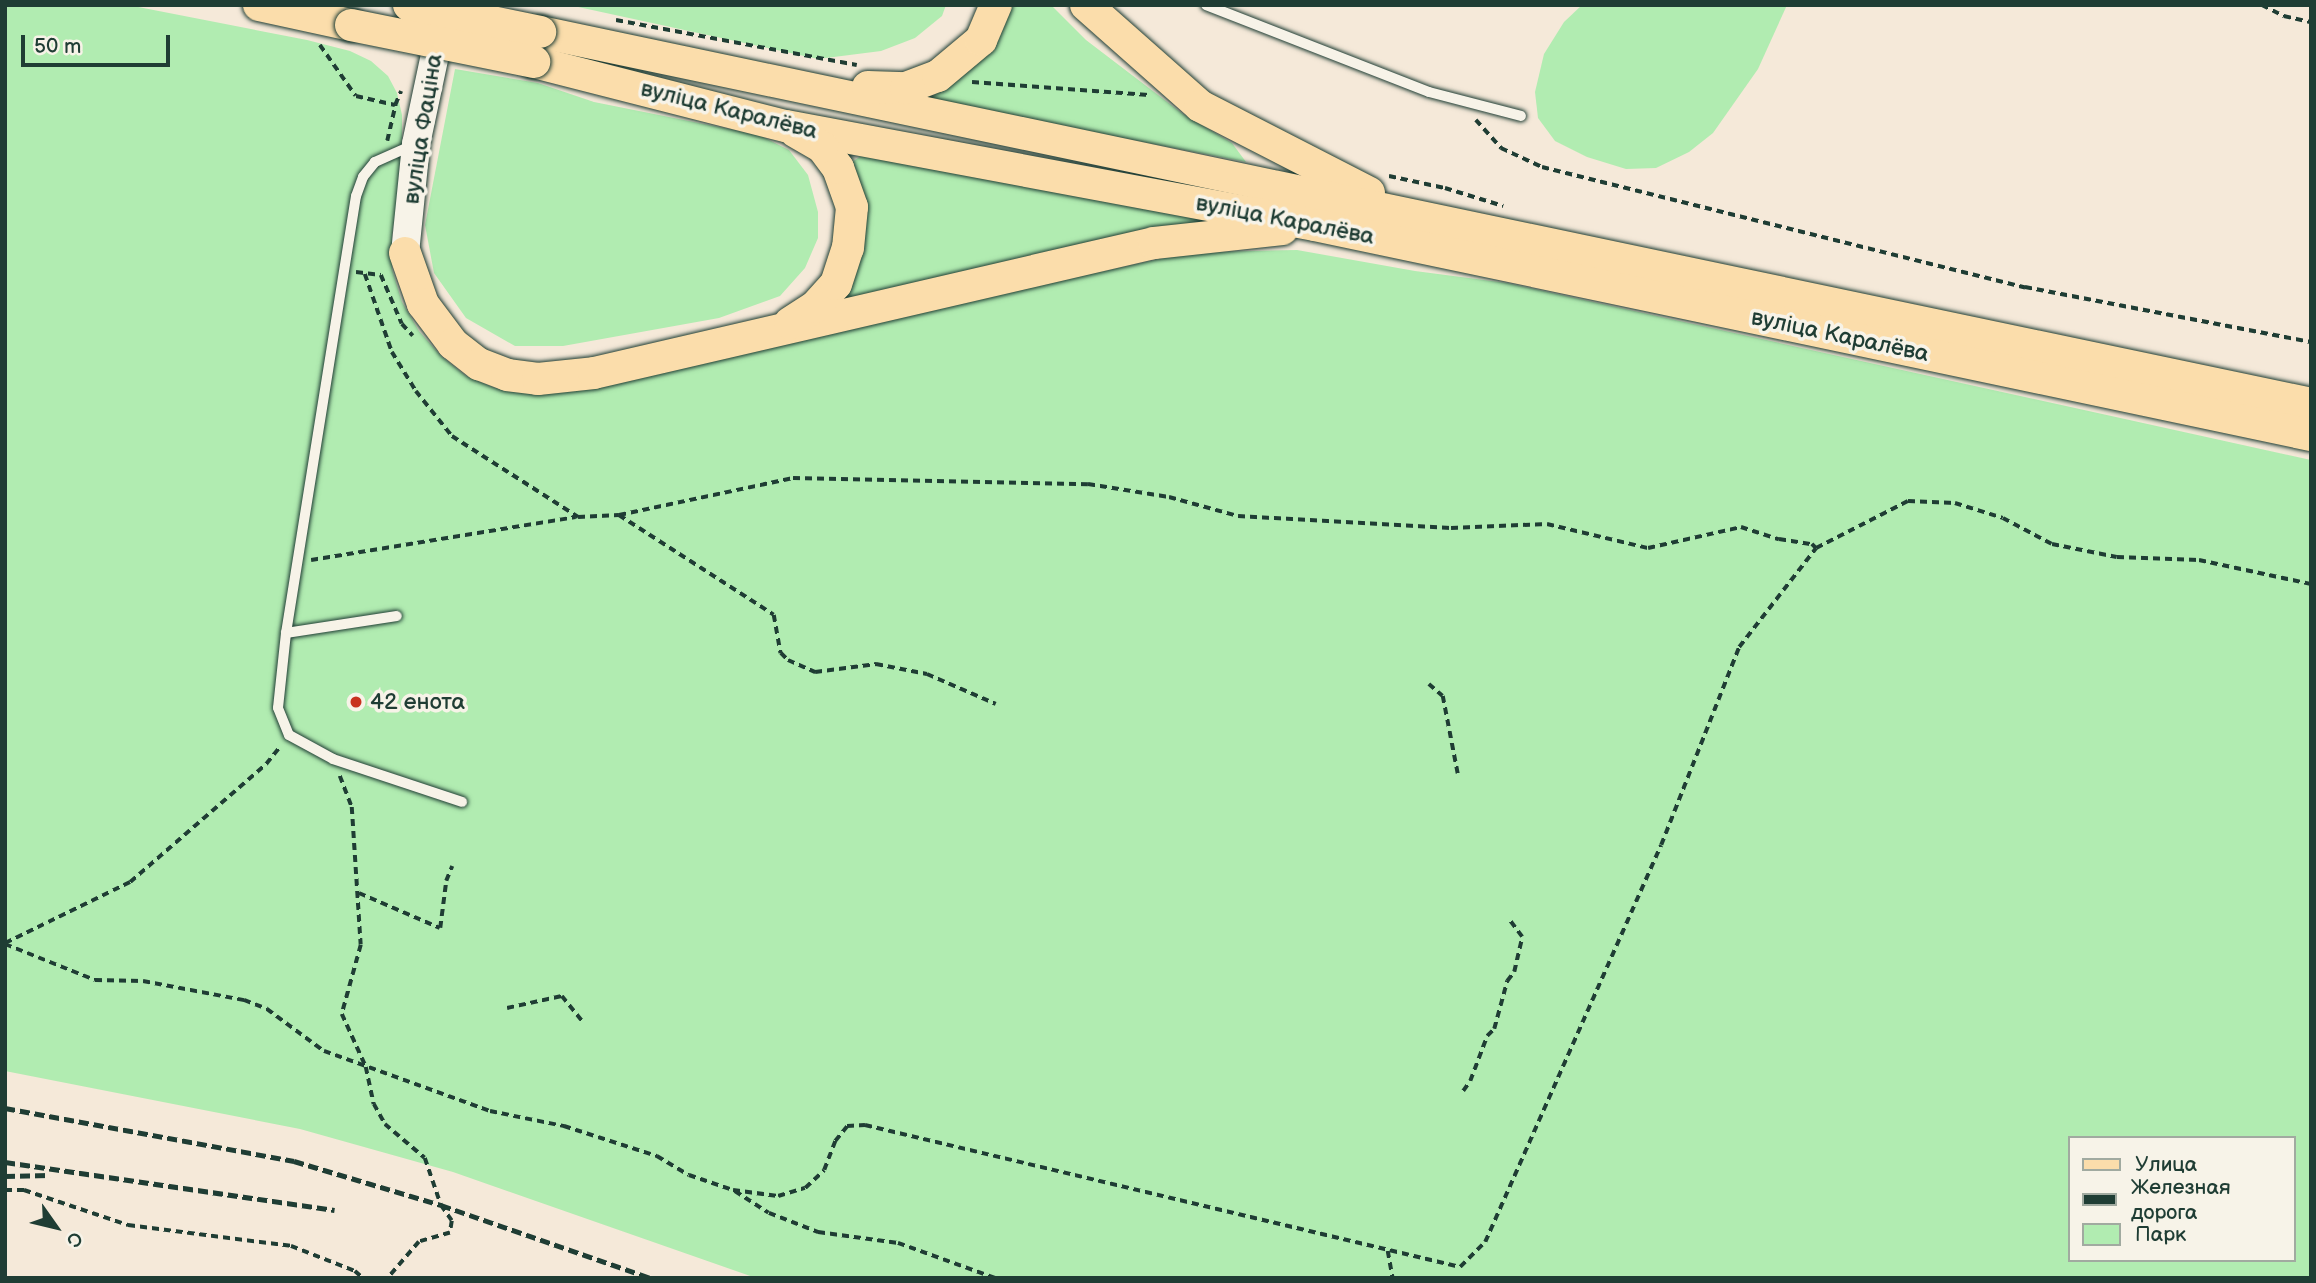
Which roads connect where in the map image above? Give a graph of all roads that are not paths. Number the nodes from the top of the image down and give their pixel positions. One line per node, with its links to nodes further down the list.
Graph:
1 (259, 5): 7 (main road, вуліца Каралёва, bridge)
2 (409, 5): 7 (main road, вуліца Каралёва, bridge)
3 (445, 5): 11 (main road, вуліца Фаціна)
4 (996, 5): 8 (main road)
5 (1086, 5): 12 (main road)
6 (1206, 5): 9 (lane)
7 (537, 47): 8 (main road, вуліца Каралёва); 10 (main road, вуліца Каралёва)
8 (790, 84): 12 (main road, вуліца Каралёва)
9 (1521, 116)
10 (786, 126): 13 (main road, вуліца Каралёва); 15 (main road)
11 (416, 144): 14 (main road, вуліца Фаціна); 19 (lane)
12 (1404, 212): 16 (main road, вуліца Каралёва)
13 (1315, 225): 15 (main road); 17 (main road, вуліца Каралёва)
14 (405, 253): 15 (main road)
15 (777, 332)
16 (2311, 404)
17 (2311, 435)
18 (397, 616): 19 (lane)
19 (286, 633): 20 (lane)
20 (462, 802)

